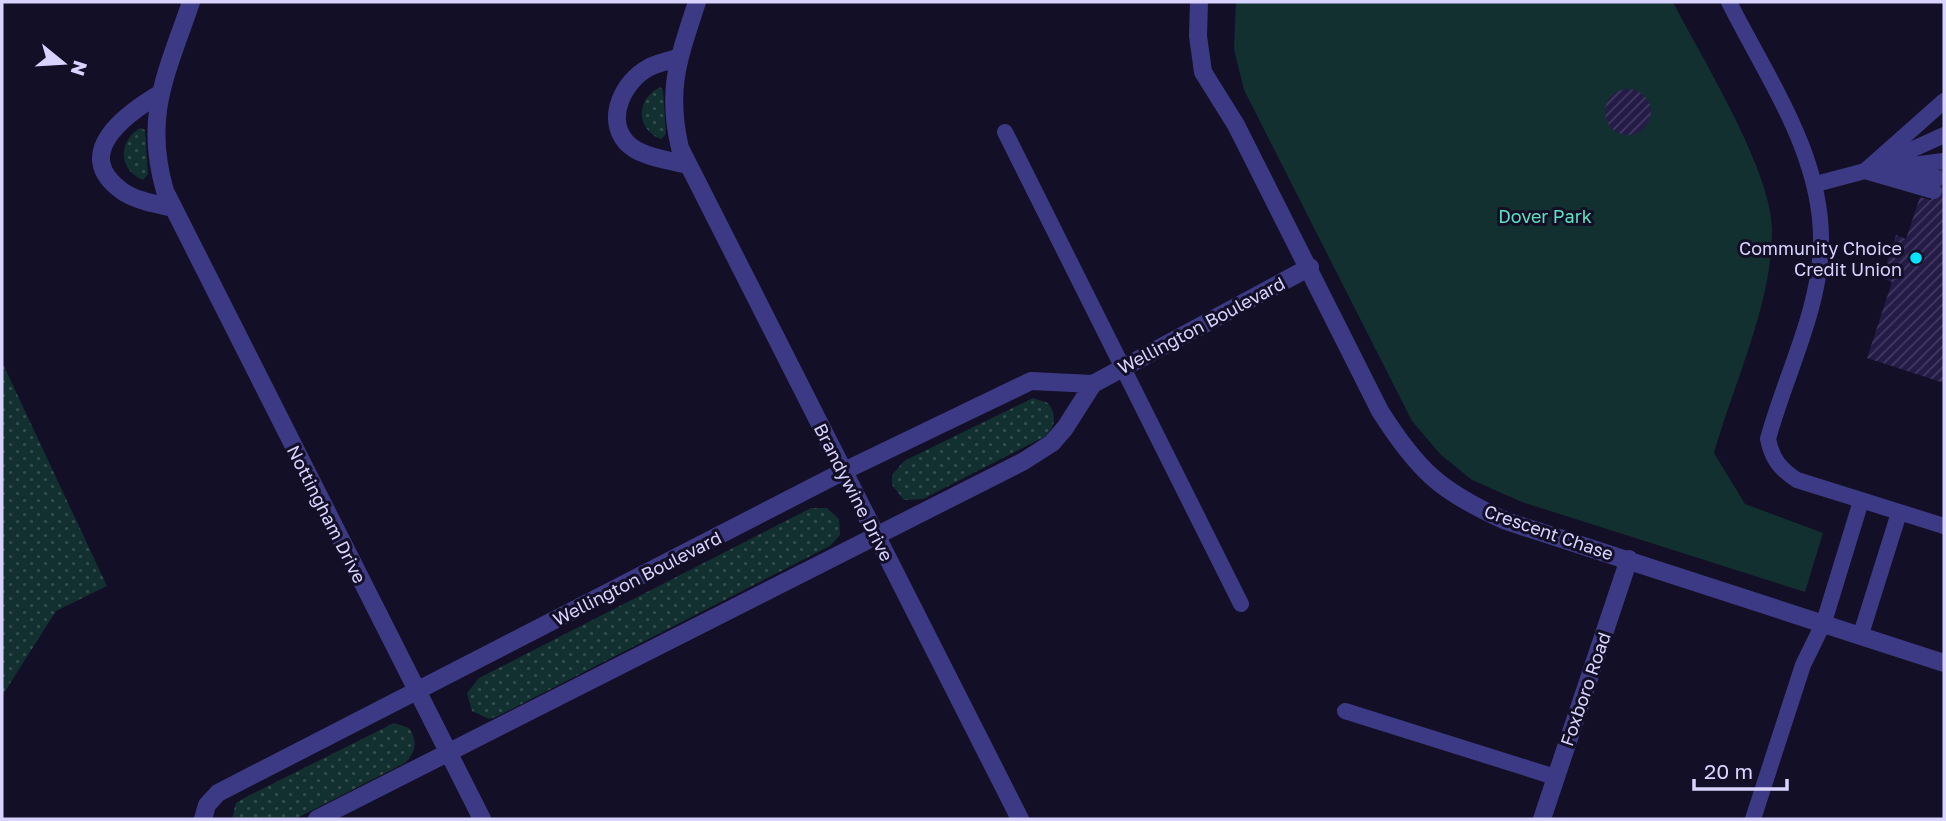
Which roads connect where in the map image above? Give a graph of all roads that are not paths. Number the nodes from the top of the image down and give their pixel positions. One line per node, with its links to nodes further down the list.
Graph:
1 (191, 2): 6 (street, Nottingham Drive)
2 (697, 2): 5 (street, Brandywine Drive)
3 (1199, 2): 17 (street, Crescent Chase)
4 (1729, 2): 14 (lane)
5 (679, 57): 12 (street, Brandywine Drive); 12 (street)
6 (161, 93): 16 (street, Nottingham Drive); 16 (street)
7 (1944, 101): 13 (lane)
8 (1005, 132): 18 (lane)
9 (1944, 135): 13 (lane)
10 (1944, 147): 13 (lane)
11 (1943, 161): 13 (lane)
12 (687, 165): 20 (street, Brandywine Drive)
13 (1865, 171): 14 (lane); 15 (lane)
14 (1816, 184): 21 (lane)
15 (1936, 185)
16 (173, 208): 30 (street, Nottingham Drive)
17 (1310, 267): 18 (street, Wellington Boulevard); 25 (street, Crescent Chase)
18 (1122, 368): 19 (street, Wellington Boulevard); 26 (lane)
19 (1093, 384): 20 (street, Wellington Boulevard); 24 (street, Wellington Boulevard)
20 (844, 471): 24 (street, Brandywine Drive); 30 (street, Wellington Boulevard)
21 (1861, 501): 22 (lane); 27 (lane)
22 (1899, 513): 23 (lane); 28 (lane)
23 (1944, 526)
24 (876, 535): 32 (street, Wellington Boulevard); 37 (street, Brandywine Drive)
25 (1629, 559): 27 (street, Crescent Chase); 33 (street, Foxboro Road)
26 (1241, 604)
27 (1824, 622): 28 (street, Crescent Chase); 39 (lane)
28 (1861, 634): 29 (street, Crescent Chase)
29 (1944, 663)
30 (417, 692): 32 (street, Nottingham Drive); 34 (street, Wellington Boulevard)
31 (1345, 711): 33 (lane)
32 (449, 754): 35 (street, Wellington Boulevard); 36 (street, Nottingham Drive)
33 (1555, 777): 38 (street, Foxboro Road)
34 (203, 819)
35 (317, 819)
36 (482, 819)
37 (1020, 819)
38 (1542, 819)
39 (1753, 819)

